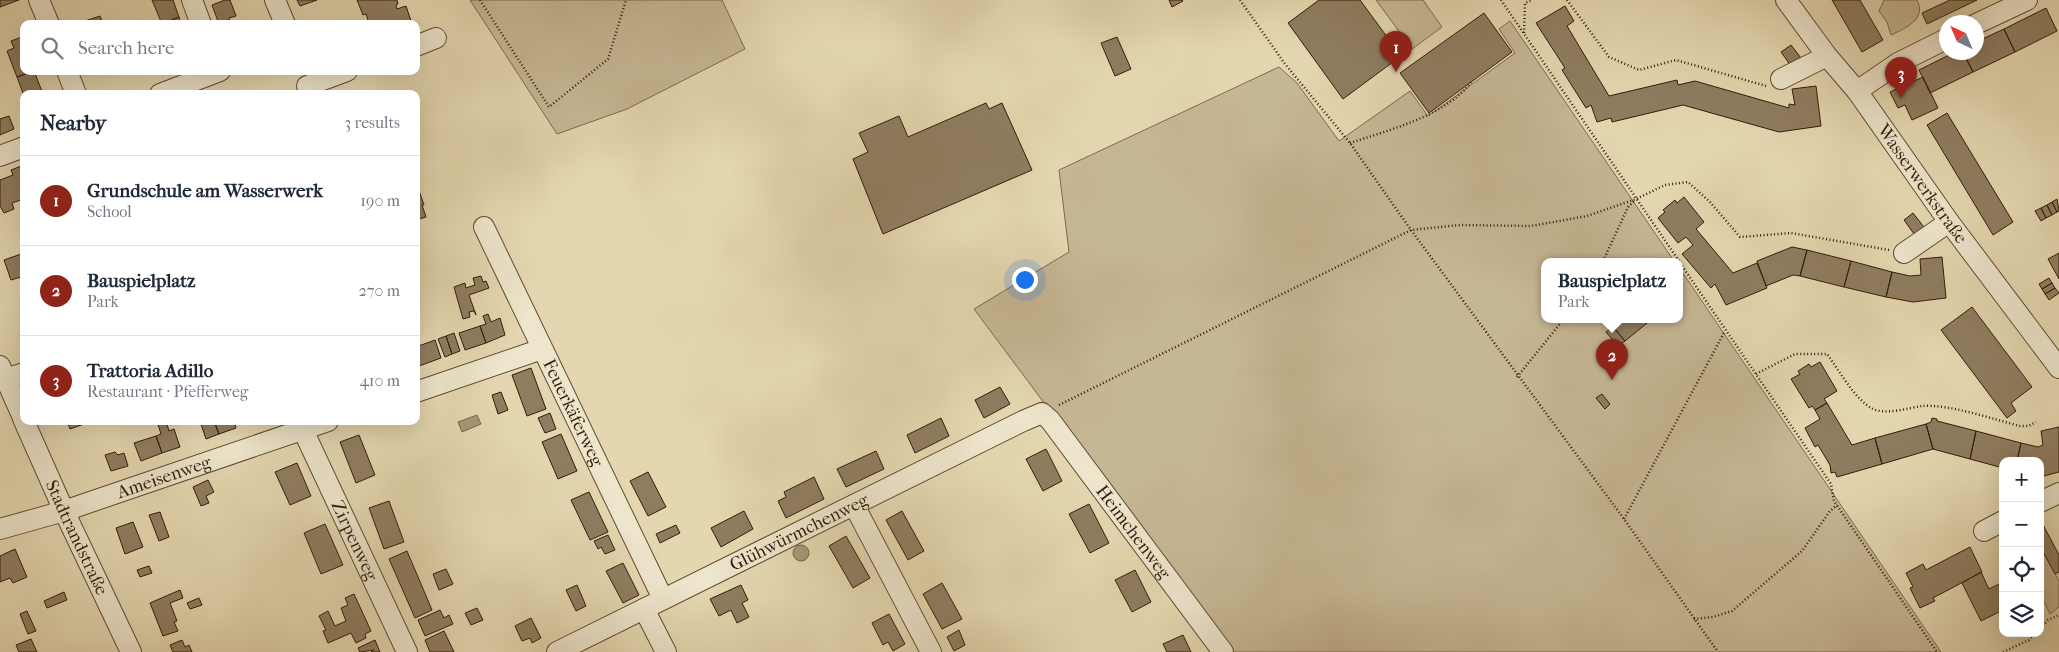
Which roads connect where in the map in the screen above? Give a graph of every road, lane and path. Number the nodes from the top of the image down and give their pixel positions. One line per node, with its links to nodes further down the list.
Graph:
1 (39, 0): 12 (street)
2 (192, 0): 13 (street)
3 (275, 0): 14 (street)
4 (480, 0): 5 (path)
5 (626, 0)
6 (1240, 0): 30 (path)
7 (1501, 0): 16 (path)
8 (1532, 0): 16 (path)
9 (1567, 0): 24 (path)
10 (1786, 0): 20 (street, Wasserwerkstraße)
11 (2027, 0): 15 (street)
12 (47, 20)
13 (200, 20)
14 (283, 20)
15 (1984, 20)
16 (1524, 34): 33 (path)
17 (436, 38): 19 (street)
18 (1939, 42): 29 (street)
19 (420, 44)
20 (1827, 56): 24 (street); 29 (street, Wasserwerkstraße)
21 (69, 75): 27 (street)
22 (209, 75): 28 (street)
23 (334, 75): 26 (street)
24 (1781, 79)
25 (1472, 81): 30 (path)
26 (306, 84)
27 (74, 90)
28 (170, 90)
29 (1857, 92): 34 (street, Wasserwerkstraße)
30 (1350, 143): 36 (path)
31 (20, 148): 32 (street)
32 (0, 156)
33 (1636, 199): 36 (path); 37 (path); 38 (path); 39 (path)
34 (1949, 222): 37 (street); 44 (street, Wasserwerkstraße)
35 (484, 227): 43 (street, Feuerkäferweg)
36 (1411, 230): 47 (path); 50 (path)
37 (1904, 253)
38 (1604, 258)
39 (1676, 258)
40 (1683, 268): 42 (path)
41 (1561, 323): 47 (path)
42 (1725, 331): 46 (path); 60 (path)
43 (542, 349): 48 (street); 64 (street, Feuerkäferweg)
44 (2059, 368)
45 (10, 372): 49 (street, Stadtrandstraße)
46 (1756, 374): 51 (path); 58 (path)
47 (1518, 377): 60 (path)
48 (420, 391)
49 (20, 407)
50 (1042, 413): 57 (street, Glühwürmchenweg); 75 (street, Heimchenweg)
51 (2036, 422)
52 (26, 425): 59 (street, Stadtrandstraße)
53 (317, 425): 54 (street, Ameisenweg)
54 (303, 430): 59 (street, Ameisenweg); 71 (street, Zirpenweg)
55 (2059, 493): 56 (street)
56 (2044, 500)
57 (854, 505): 64 (street, Glühwürmchenweg); 74 (street)
58 (1837, 505): 67 (path); 77 (path)
59 (64, 511): 62 (street, Ameisenweg); 70 (street, Stadtrandstraße)
60 (1624, 519): 67 (path)
61 (1999, 524): 63 (street)
62 (0, 529)
63 (1984, 531)
64 (663, 599): 65 (street, Glühwürmchenweg)
65 (644, 609): 72 (street, Glühwürmchenweg); 73 (street)
66 (2059, 615): 68 (path)
67 (1694, 619): 76 (path)
68 (2044, 624)
69 (2032, 637): 78 (path)
70 (131, 652)
71 (407, 652)
72 (557, 652)
73 (666, 652)
74 (931, 652)
75 (1223, 652)
76 (1718, 652)
77 (1937, 652)
78 (2003, 652)

